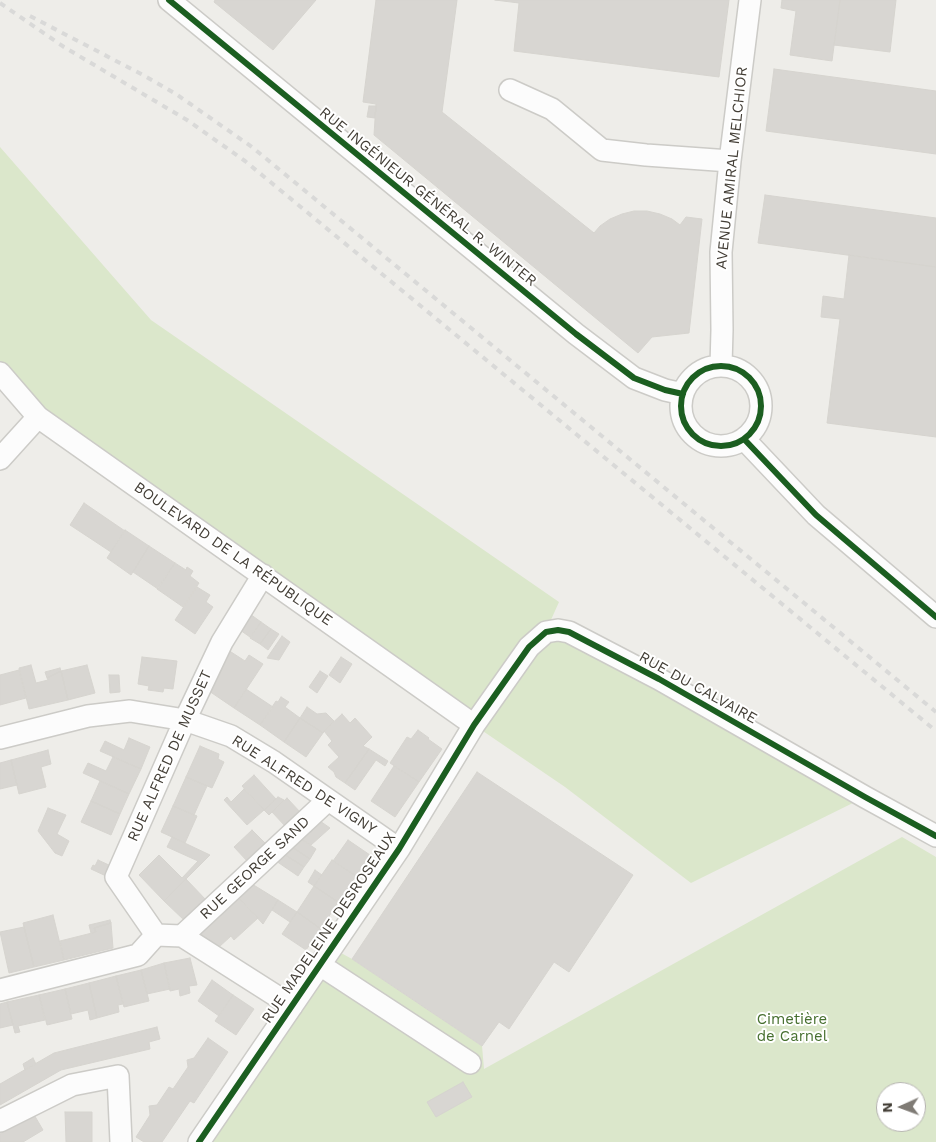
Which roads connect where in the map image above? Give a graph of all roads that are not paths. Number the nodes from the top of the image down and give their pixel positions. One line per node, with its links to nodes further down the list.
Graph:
1 (168, 0): 7 (street, RUE INGÉNIEUR GÉNÉRAL R. WINTER)
2 (750, 0): 4 (street, AVENUE AMIRAL MELCHIOR)
3 (510, 90): 4 (street)
4 (730, 161): 5 (street, AVENUE AMIRAL MELCHIOR)
5 (720, 366): 7 (street); 9 (street)
6 (0, 373): 8 (street, BOULEVARD DE LA RÉPUBLIQUE)
7 (683, 394): 9 (street)
8 (38, 417): 10 (street); 11 (street, BOULEVARD DE LA RÉPUBLIQUE)
9 (744, 439): 12 (street)
10 (0, 459)
11 (263, 575): 13 (street, RUE ALFRED DE MUSSET); 14 (street, BOULEVARD DE LA RÉPUBLIQUE)
12 (936, 617)
13 (185, 720): 15 (street, RUE ALFRED DE VIGNY); 16 (street, RUE ALFRED DE VIGNY); 19 (street, RUE ALFRED DE MUSSET)
14 (474, 724): 17 (street, RUE DU CALVAIRE); 18 (street, RUE MADELEINE DESROSEAUX)
15 (0, 738)
16 (328, 800): 18 (street, RUE ALFRED DE VIGNY); 20 (street, RUE GEORGE SAND)
17 (936, 836)
18 (399, 849): 21 (street, RUE MADELEINE DESROSEAUX)
19 (156, 935): 20 (street); 22 (street)
20 (182, 936): 23 (street)
21 (320, 965): 23 (street, RUE MADELEINE DESROSEAUX); 24 (street)
22 (0, 990)
23 (292, 1006): 27 (street, RUE MADELEINE DESROSEAUX)
24 (470, 1064)
25 (0, 1121): 26 (street)
26 (121, 1142)
27 (199, 1142)

